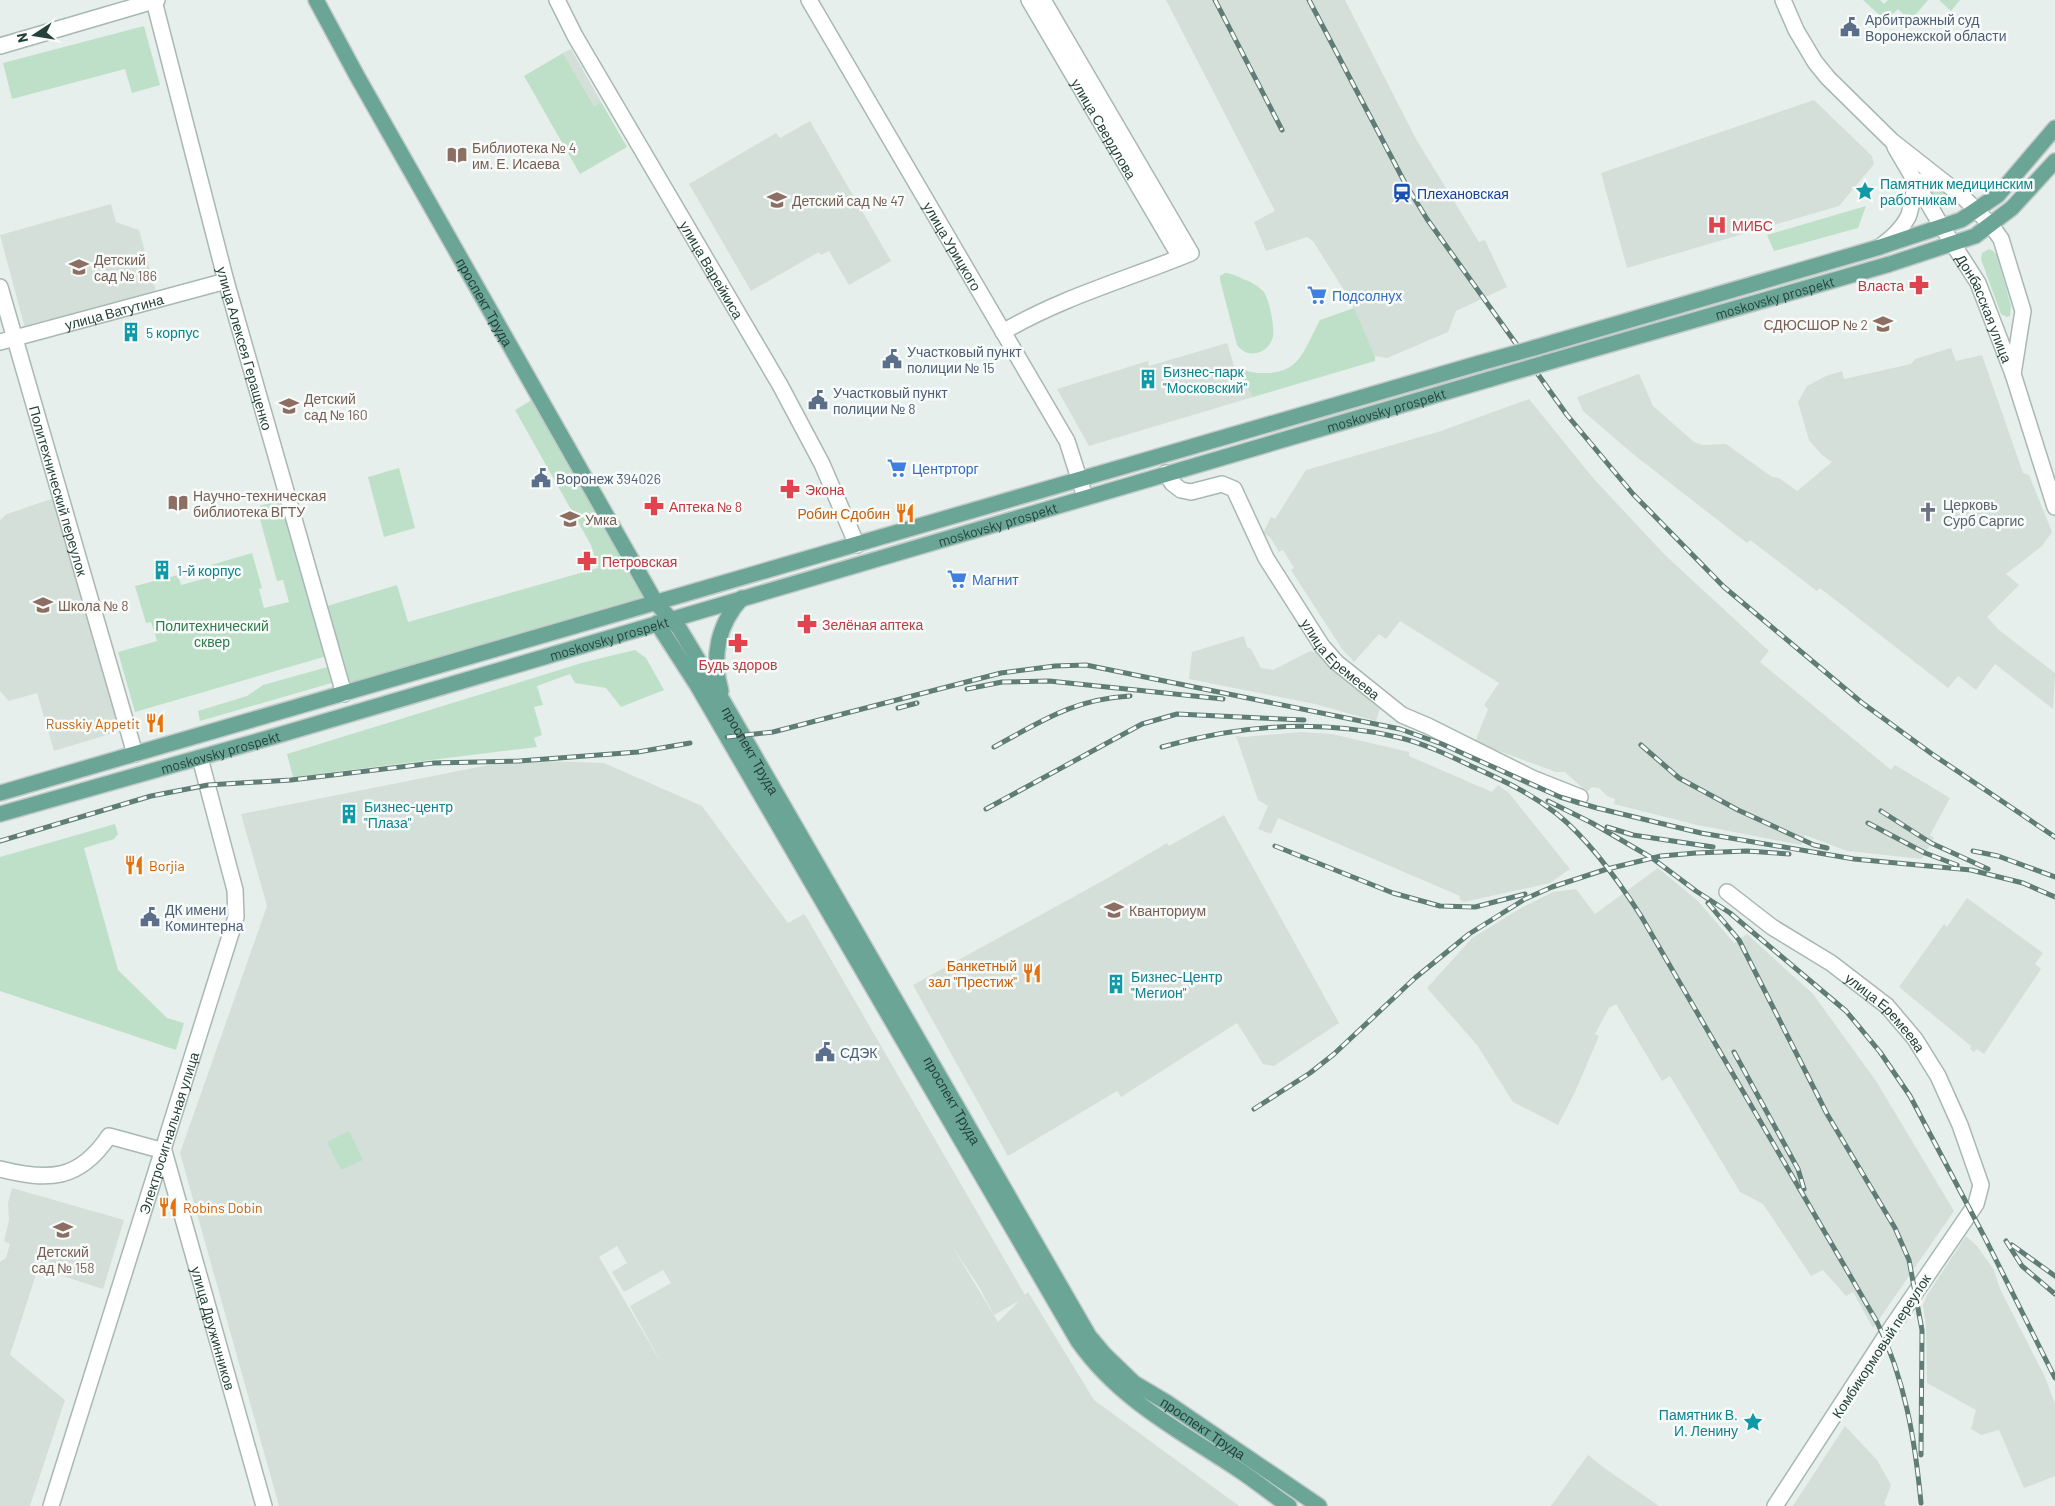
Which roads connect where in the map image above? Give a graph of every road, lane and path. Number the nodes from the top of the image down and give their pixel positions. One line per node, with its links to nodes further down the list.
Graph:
1 (156, 0): 8 (street); 20 (street, улица Алексея Геращенко)
2 (316, 0): 33 (main road, проспект Труда)
3 (557, 0): 31 (street, улица Варейкиса)
4 (809, 0): 24 (street, улица Урицкого)
5 (1029, 0): 19 (street, улица Свердлова)
6 (1044, 0): 19 (street, улица Свердлова)
7 (1783, 0): 10 (street)
8 (0, 46)
9 (2055, 128): 14 (main road, moskovsky prospekt)
10 (1892, 141): 12 (street, Донбасская улица); 13 (street, Донбасская улица)
11 (2055, 161): 15 (main road, moskovsky prospekt)
12 (1940, 177): 13 (street); 14 (street, Донбасская улица)
13 (1917, 184): 16 (street, Донбасская улица); 18 (street)
14 (1977, 210): 15 (street, Донбасская улица); 16 (main road, moskovsky prospekt)
15 (1991, 226): 17 (main road, moskovsky prospekt); 22 (street, Донбасская улица)
16 (1942, 227): 17 (street, Донбасская улица); 18 (main road, moskovsky prospekt)
17 (1952, 244): 23 (street, Донбасская улица); 27 (main road, moskovsky prospekt, bridge)
18 (1880, 247): 28 (main road, moskovsky prospekt, bridge)
19 (1186, 255): 24 (street)
20 (226, 281): 25 (street, улица Ватутина); 35 (street, улица Алексея Геращенко)
21 (0, 287): 25 (street, Политехнический переулок)
22 (2023, 310): 23 (street); 26 (street, Донбасская улица)
23 (1992, 320): 26 (street, Донбасская улица)
24 (1003, 332): 28 (street, улица Урицкого)
25 (7, 340): 37 (street, Политехнический переулок)
26 (2013, 374): 30 (street, Донбасская улица)
27 (1166, 473): 29 (main road, moskovsky prospekt); 40 (street, улица Еремеева)
28 (1080, 479): 29 (street, улица Урицкого); 31 (main road, moskovsky prospekt)
29 (1085, 497): 32 (main road, moskovsky prospekt)
30 (2055, 507)
31 (857, 544): 33 (main road, moskovsky prospekt)
32 (742, 598): 34 (main road, moskovsky prospekt); 36 (main road)
33 (656, 603): 34 (main road); 35 (main road, moskovsky prospekt)
34 (664, 621): 36 (main road, проспект Труда); 38 (main road, moskovsky prospekt); 46 (main road, проспект Труда)
35 (344, 694): 37 (main road, moskovsky prospekt)
36 (724, 703): 46 (main road, проспект Труда)
37 (136, 754): 39 (main road, moskovsky prospekt)
38 (200, 758): 41 (main road, moskovsky prospekt); 43 (street, Электросигнальная улица)
39 (0, 794)
40 (1580, 797)
41 (0, 814)
42 (1726, 892): 45 (street, улица Еремеева)
43 (164, 1150): 44 (street); 47 (street, Электросигнальная улица); 48 (street, улица Дружинников)
44 (0, 1169)
45 (1982, 1184): 51 (street, Комбикормовый переулок)
46 (1020, 1229): 49 (main road, проспект Труда); 50 (main road, проспект Труда)
47 (51, 1506)
48 (264, 1506)
49 (1289, 1506)
50 (1319, 1506)
51 (1775, 1506)

